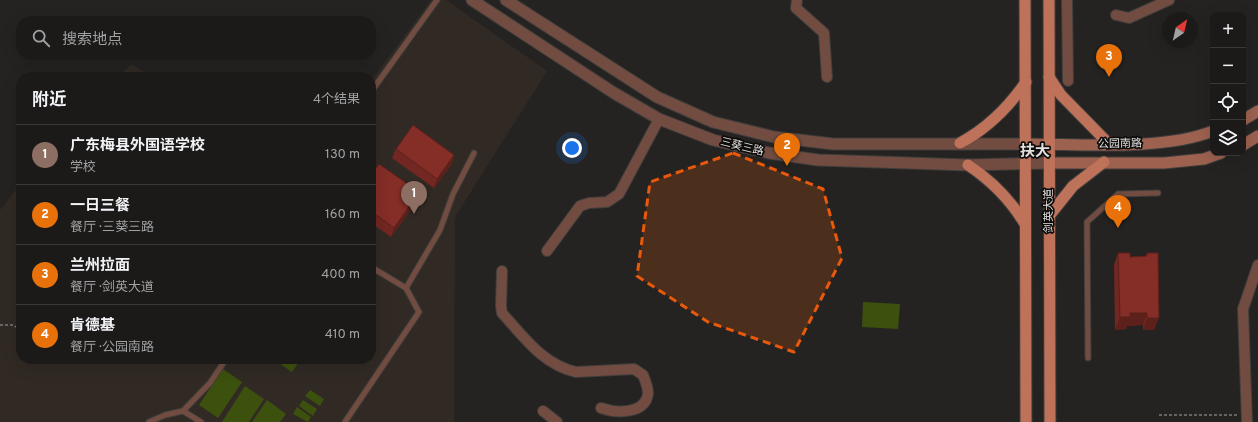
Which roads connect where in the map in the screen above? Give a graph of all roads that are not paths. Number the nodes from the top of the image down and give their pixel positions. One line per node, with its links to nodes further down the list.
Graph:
1 (437, 0): 14 (lane)
2 (472, 0): 17 (street, 三葵三路)
3 (506, 0): 20 (street, 三葵三路)
4 (797, 0): 10 (street)
5 (1025, 0): 13 (main road)
6 (1049, 0): 11 (main road, 剑英大道)
7 (1067, 0): 12 (street)
8 (1169, 0): 9 (street)
9 (1116, 15)
10 (827, 77)
11 (1049, 77): 23 (main road, 剑英大道); 24 (main road)
12 (1068, 81)
13 (1026, 82): 20 (main road); 22 (main road)
14 (376, 85)
15 (1258, 111): 16 (main road)
16 (1246, 118)
17 (659, 119): 30 (street, 三葵三路); 34 (street)
18 (1210, 132): 24 (main road, 公园南路)
19 (1258, 136): 21 (main road)
20 (960, 143): 22 (street, 三葵三路)
21 (1246, 143)
22 (1026, 144): 23 (main road, 公园南路); 28 (main road)
23 (1049, 144): 24 (main road, 公园南路); 29 (main road, 剑英大道)
24 (1109, 144)
25 (474, 153): 38 (lane)
26 (1212, 156): 27 (main road, 公园南路)
27 (1104, 162): 29 (main road, 公园南路); 32 (main road)
28 (1025, 164): 29 (street, 三葵三路); 30 (street, 三葵三路); 33 (main road)
29 (1049, 164): 32 (main road, 剑英大道)
30 (968, 165): 33 (main road)
31 (1158, 193): 39 (lane)
32 (1049, 216): 50 (main road, 剑英大道)
33 (1025, 224): 49 (main road)
34 (547, 251)
35 (1258, 265): 44 (street)
36 (376, 270): 38 (lane)
37 (502, 272): 41 (street)
38 (406, 288): 47 (lane)
39 (1088, 358)
40 (223, 364): 42 (lane)
41 (601, 408)
42 (182, 411): 45 (lane); 46 (lane)
43 (543, 412): 48 (street)
44 (1245, 419)
45 (149, 422)
46 (201, 422)
47 (345, 422)
48 (557, 422)
49 (1026, 422)
50 (1050, 422)

